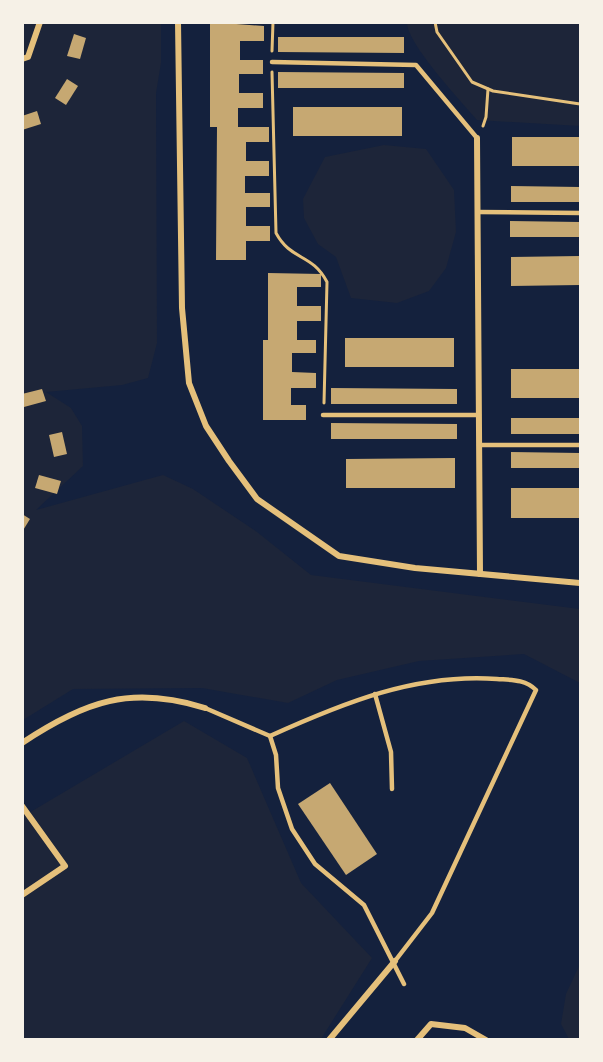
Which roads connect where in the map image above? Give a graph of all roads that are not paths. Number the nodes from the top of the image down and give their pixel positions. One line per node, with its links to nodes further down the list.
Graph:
1 (40, 22): 3 (street)
2 (178, 22): 12 (street)
3 (22, 59)
4 (272, 62): 5 (lane)
5 (477, 138): 6 (street)
6 (478, 212): 7 (lane); 9 (street)
7 (580, 213)
8 (323, 415): 9 (lane)
9 (479, 415): 10 (street)
10 (479, 445): 11 (lane); 12 (street)
11 (580, 445)
12 (480, 574): 13 (street)
13 (580, 583)
14 (375, 694): 16 (lane); 18 (lane); 21 (lane)
15 (205, 708): 16 (lane); 17 (street)
16 (270, 736): 21 (lane)
17 (22, 743)
18 (392, 789)
19 (22, 806): 20 (street)
20 (22, 895)
21 (395, 961): 22 (lane); 23 (street)
22 (404, 984)
23 (329, 1040)
24 (417, 1040): 25 (street)
25 (486, 1040)

